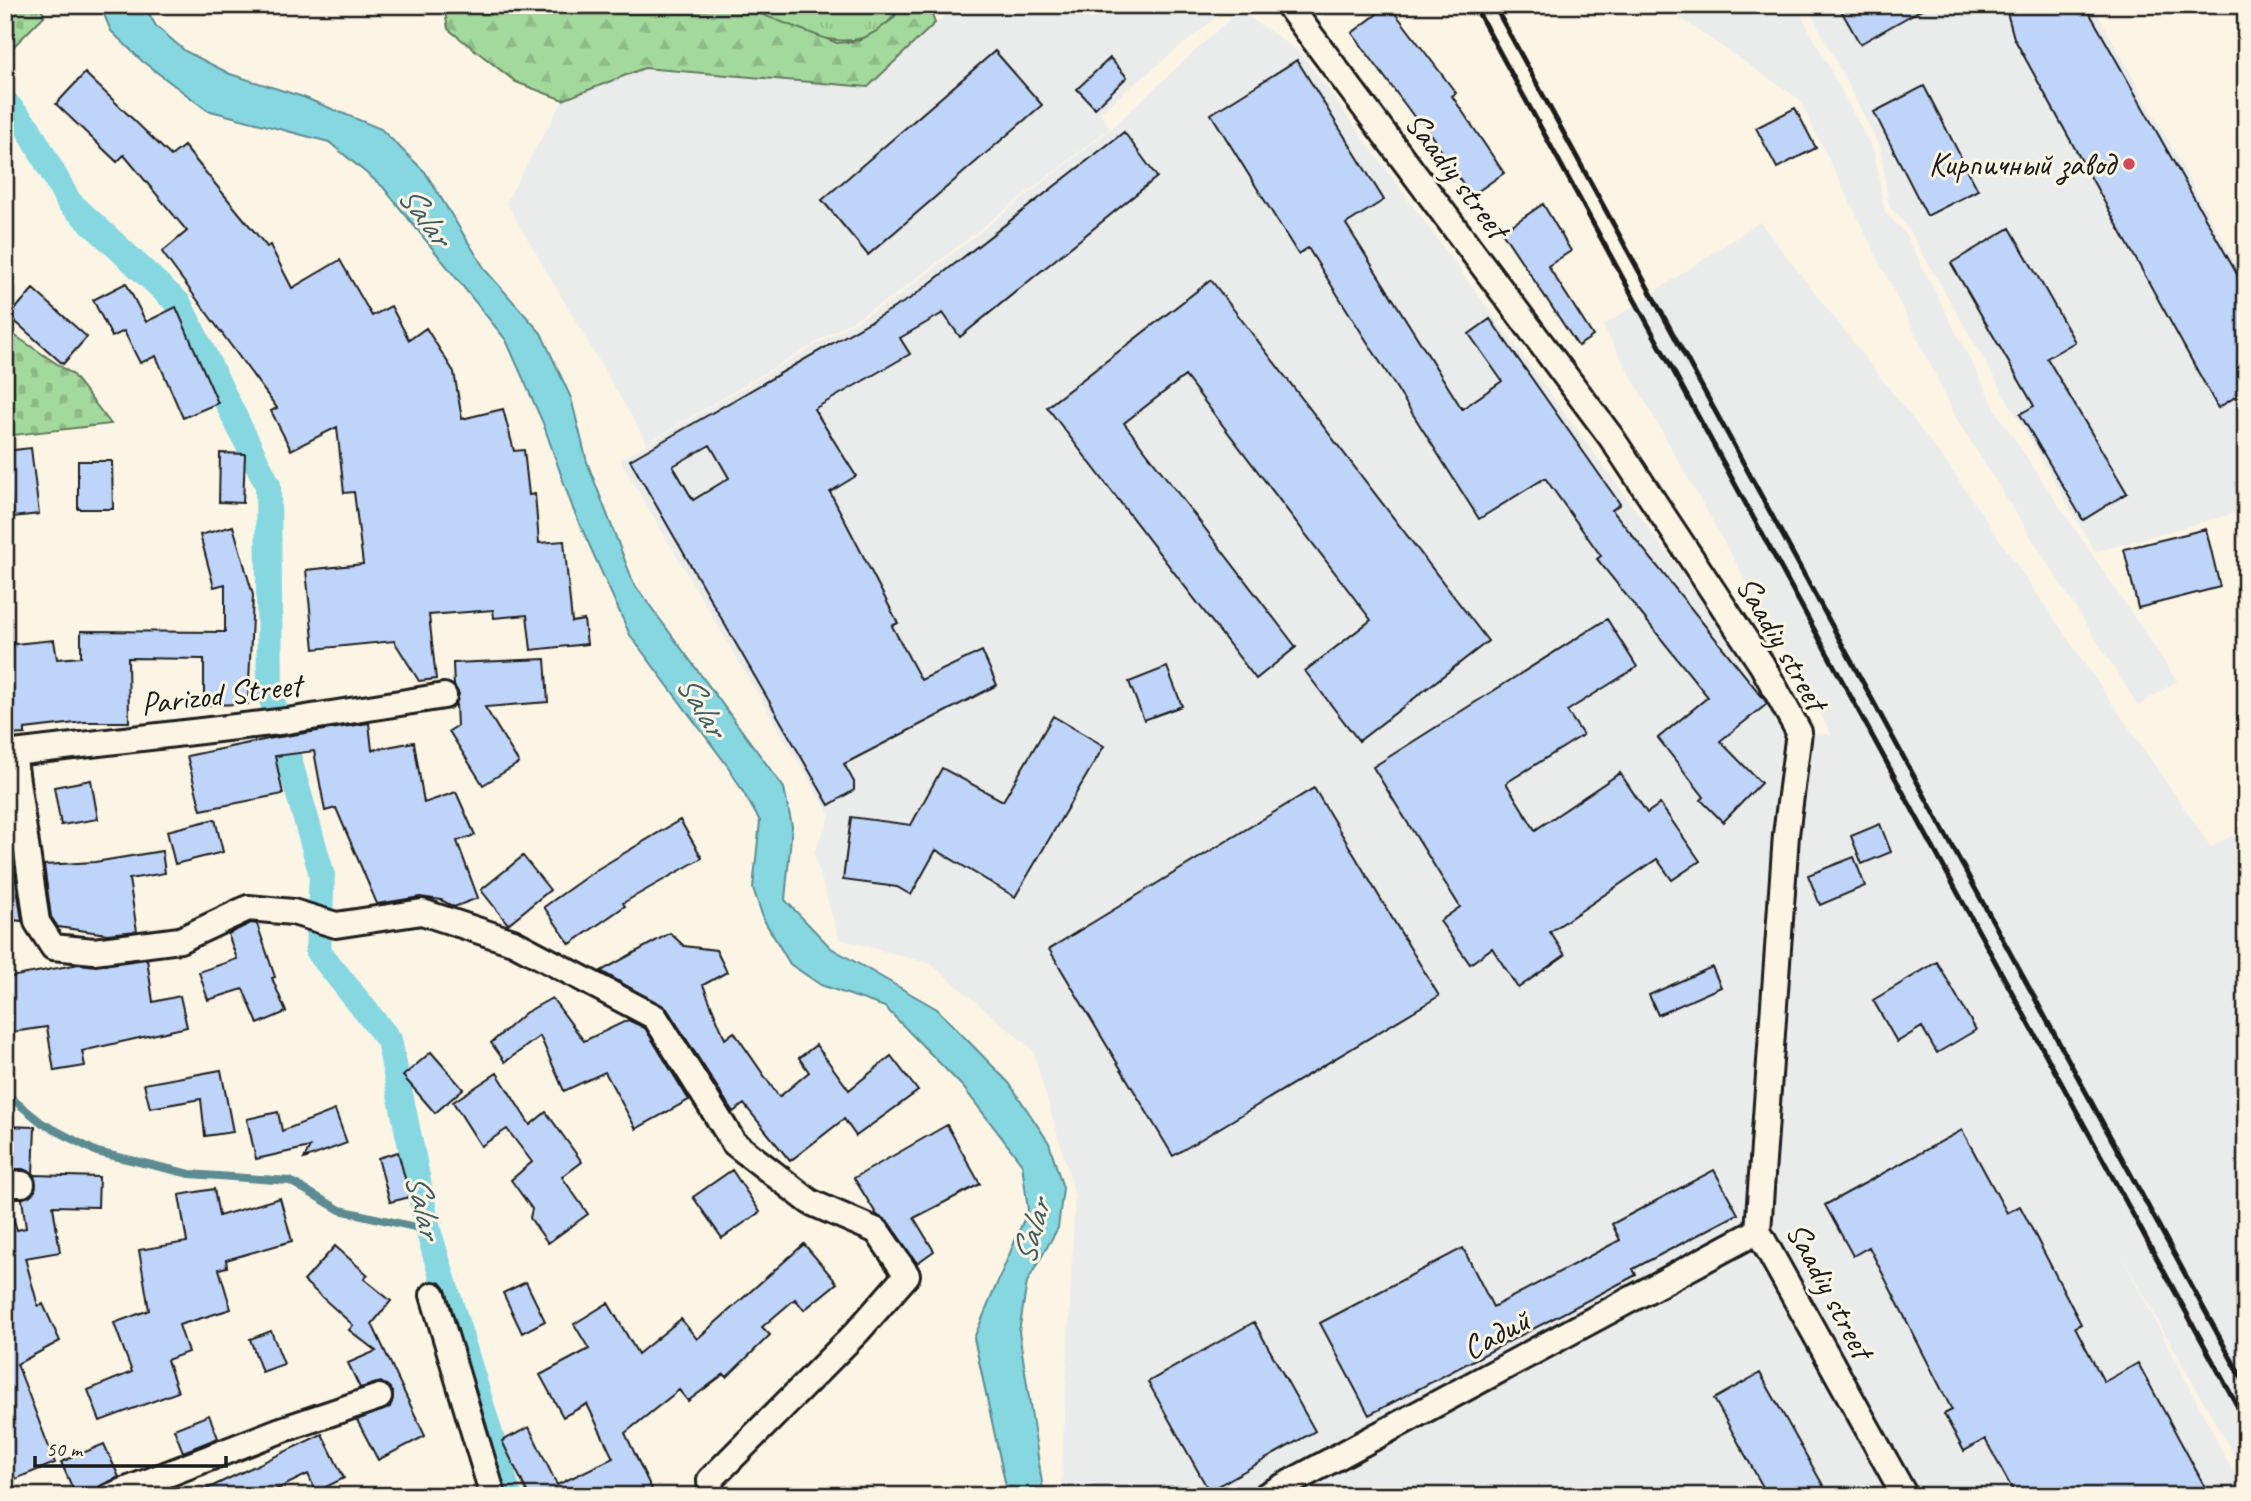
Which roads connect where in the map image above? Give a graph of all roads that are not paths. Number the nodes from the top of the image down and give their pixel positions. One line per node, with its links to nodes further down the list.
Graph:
1 (1287, 5): 4 (street, Saadiy street)
2 (444, 696): 3 (street, Parizod Street)
3 (9, 754): 9 (street)
4 (1758, 1231): 10 (street, Садий); 11 (street, Saadiy street)
5 (433, 1295): 8 (street)
6 (379, 1397): 7 (street)
7 (111, 1496)
8 (493, 1496)
9 (711, 1496)
10 (1265, 1496)
11 (1905, 1496)

